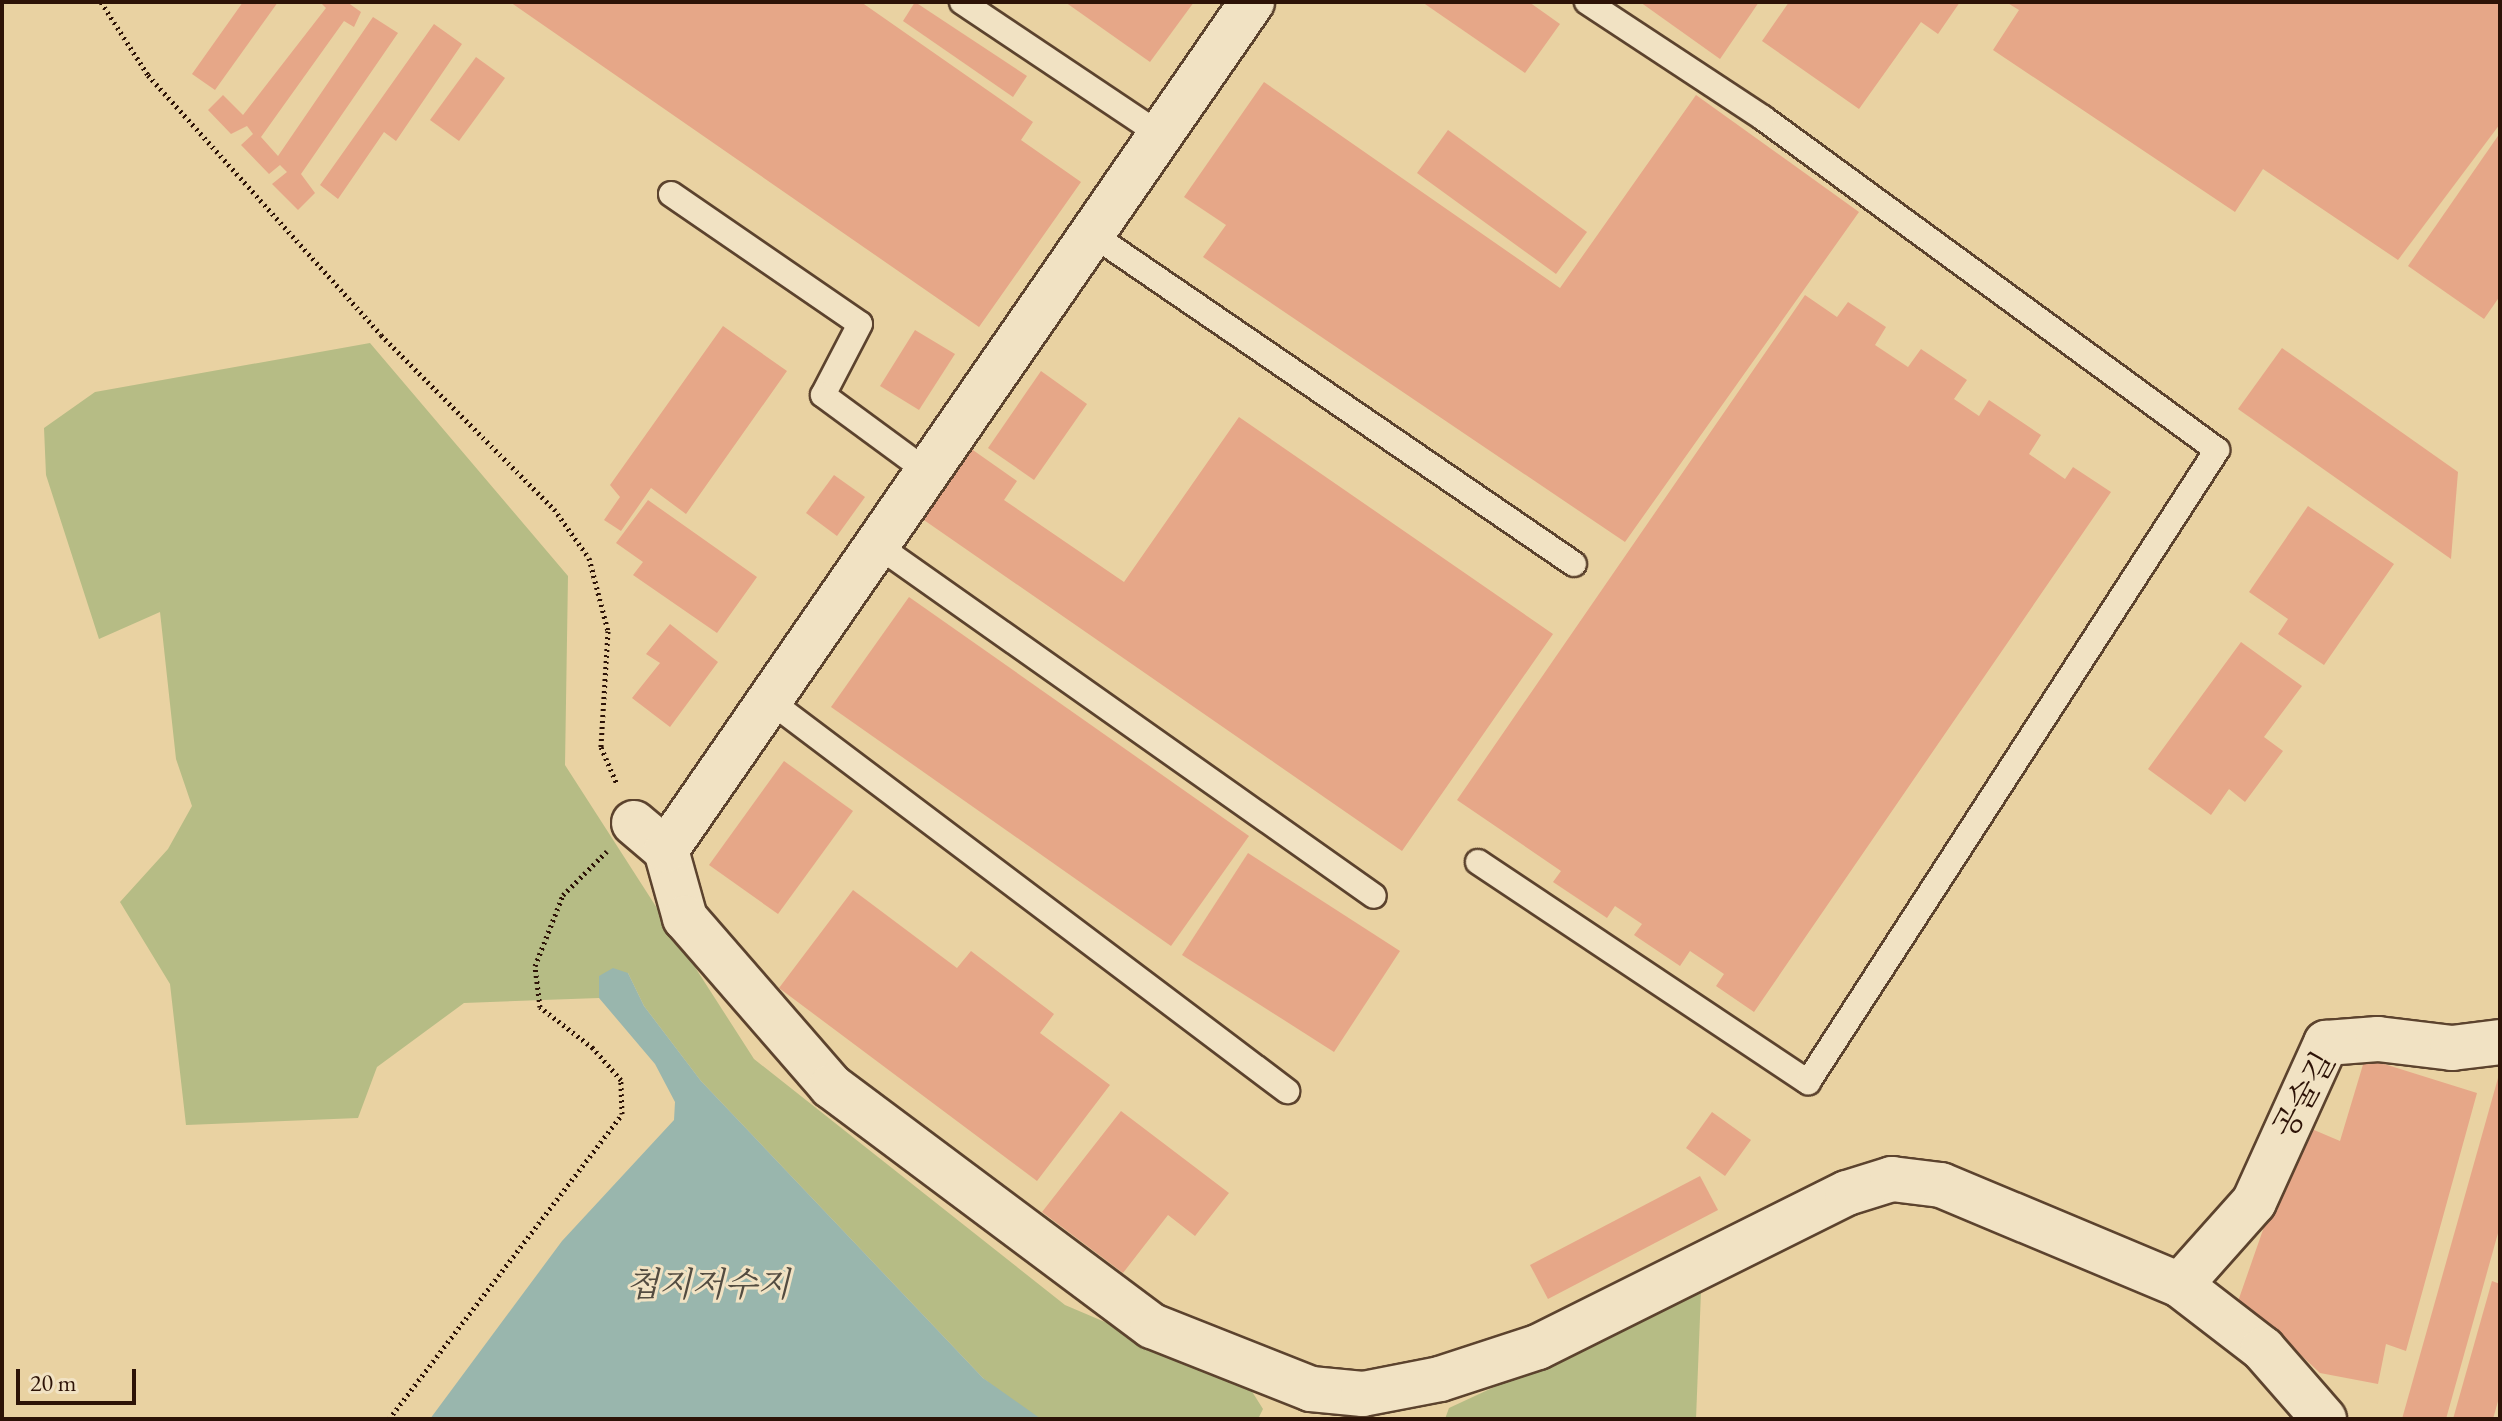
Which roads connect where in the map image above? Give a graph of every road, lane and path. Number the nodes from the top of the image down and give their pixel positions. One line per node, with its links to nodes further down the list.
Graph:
1 (101, 2): 12 (path)
2 (962, 2): 5 (lane)
3 (1252, 2): 5 (street)
4 (1587, 2): 13 (lane)
5 (1161, 135): 7 (street)
6 (671, 194): 8 (lane)
7 (1092, 234): 8 (street); 10 (lane)
8 (928, 472): 9 (street)
9 (877, 545): 11 (street); 14 (lane)
10 (1574, 564)
11 (770, 701): 12 (street); 16 (lane)
12 (650, 837): 17 (street); 18 (path)
13 (1478, 862)
14 (1374, 896)
15 (2500, 1042): 17 (street, 공술길)
16 (1287, 1091)
17 (2180, 1285): 19 (street)
18 (389, 1419)
19 (2324, 1419)

